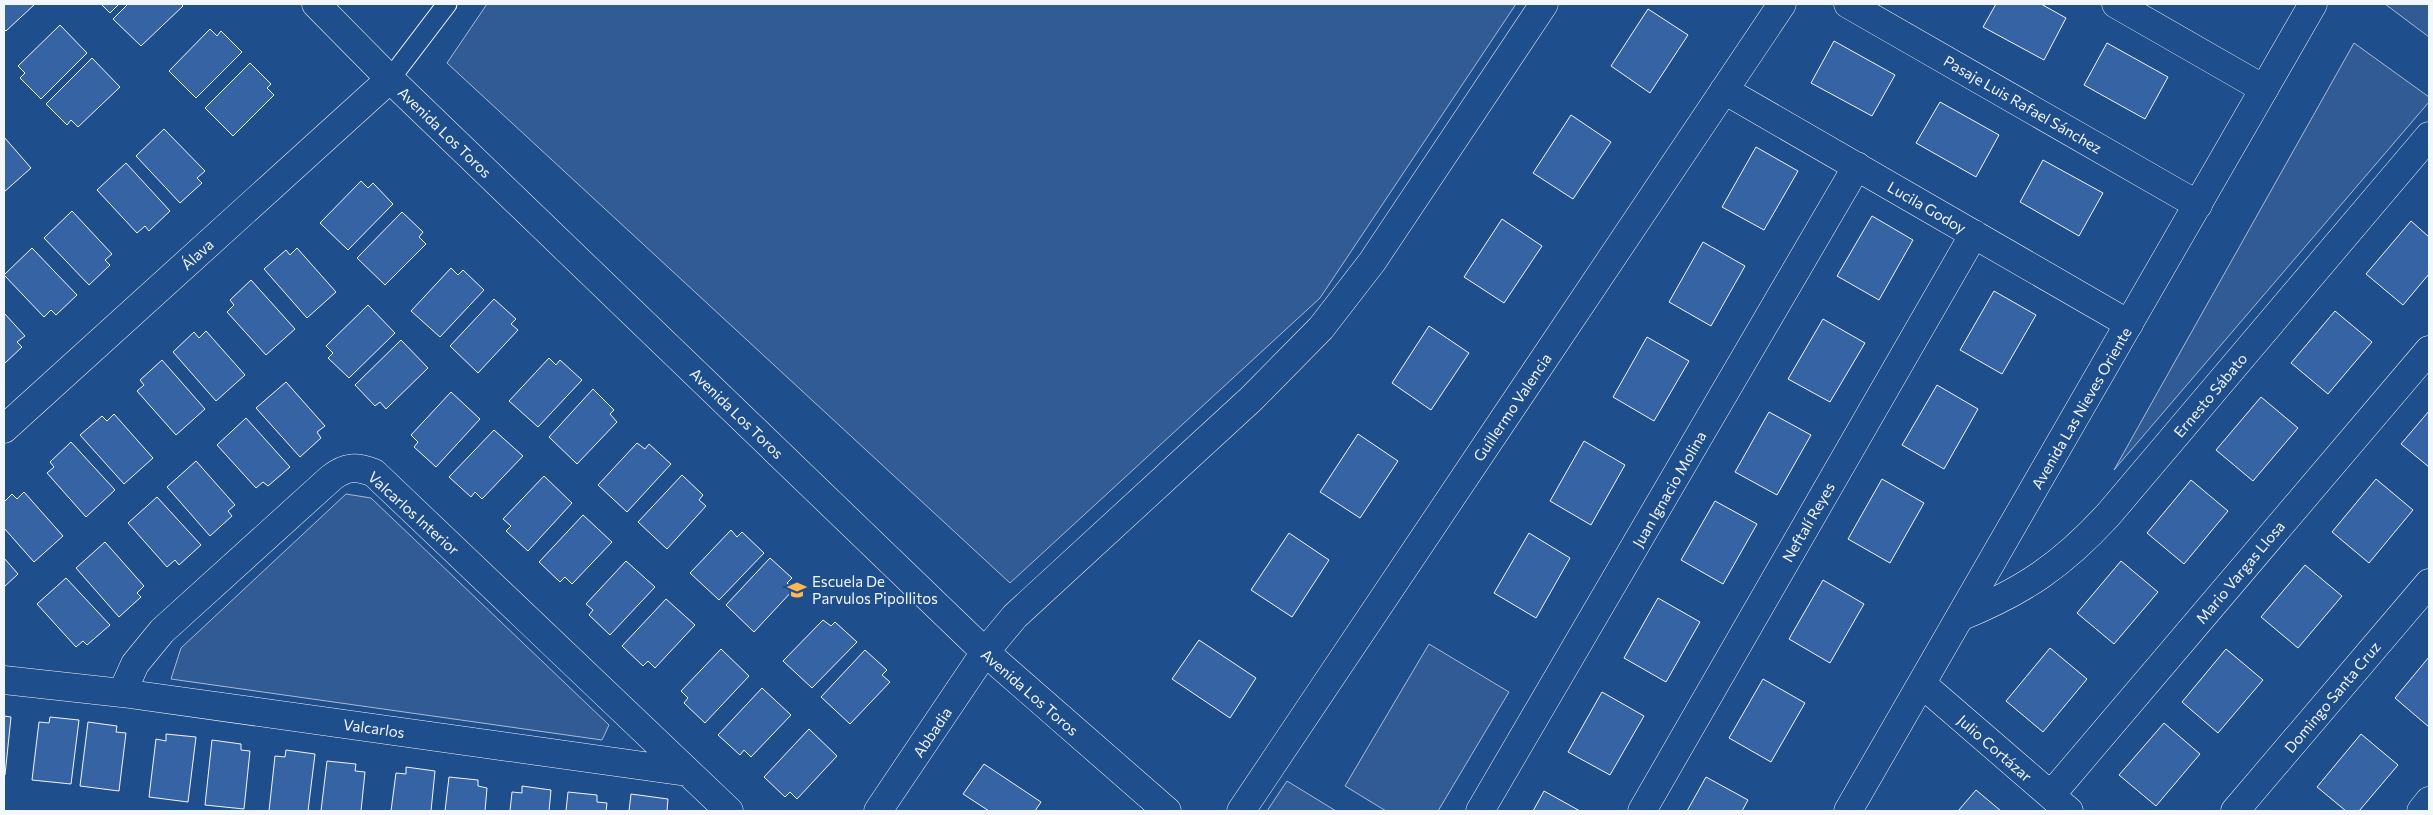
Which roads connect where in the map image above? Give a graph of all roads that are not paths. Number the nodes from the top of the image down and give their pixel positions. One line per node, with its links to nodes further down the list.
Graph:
1 (316, 4): 8 (street, Avenida Los Toros)
2 (447, 4): 8 (lane)
3 (1544, 4): 20 (street, Abbadia)
4 (1782, 4): 10 (street, Guillermo Valencia)
5 (1848, 4): 13 (street, Pasaje Luis Rafael Sánchez)
6 (2116, 4): 9 (street)
7 (2313, 4): 9 (street, Avenida Las Nieves Oriente)
8 (390, 79): 17 (street, Álava); 20 (street, Avenida Los Toros)
9 (2264, 89): 13 (street, Avenida Las Nieves Oriente)
10 (1724, 90): 12 (street, Lucila Godoy); 30 (street, Guillermo Valencia)
11 (2429, 136): 19 (street, Ernesto Sábato)
12 (1858, 166): 14 (street, Lucila Godoy); 31 (street, Juan Ignacio Molina)
13 (2198, 205): 15 (street, Avenida Las Nieves Oriente)
14 (1974, 234): 15 (street, Lucila Godoy); 32 (street, Neftalí Reyes)
15 (2129, 324): 19 (street, Avenida Las Nieves Oriente)
16 (2429, 350): 26 (street, Mario Vargas Llosa)
17 (4, 429)
18 (2429, 583): 34 (street, Domingo Santa Cruz)
19 (1960, 617): 22 (street, Avenida Las Nieves Oriente)
20 (985, 652): 28 (street, Abbadia); 29 (street, Avenida Los Toros)
21 (4, 680): 23 (street, Valcarlos)
22 (1922, 684): 26 (street, Julio Cortázar); 33 (street, Avenida Las Nieves Oriente)
23 (122, 693): 24 (street, Valcarlos); 24 (street, Valcarlos Interior)
24 (687, 772): 27 (street)
25 (2429, 801): 35 (street)
26 (2060, 803)
27 (729, 811)
28 (878, 811)
29 (1167, 811)
30 (1241, 811)
31 (1480, 811)
32 (1642, 811)
33 (1848, 811)
34 (2235, 811)
35 (2421, 811)

